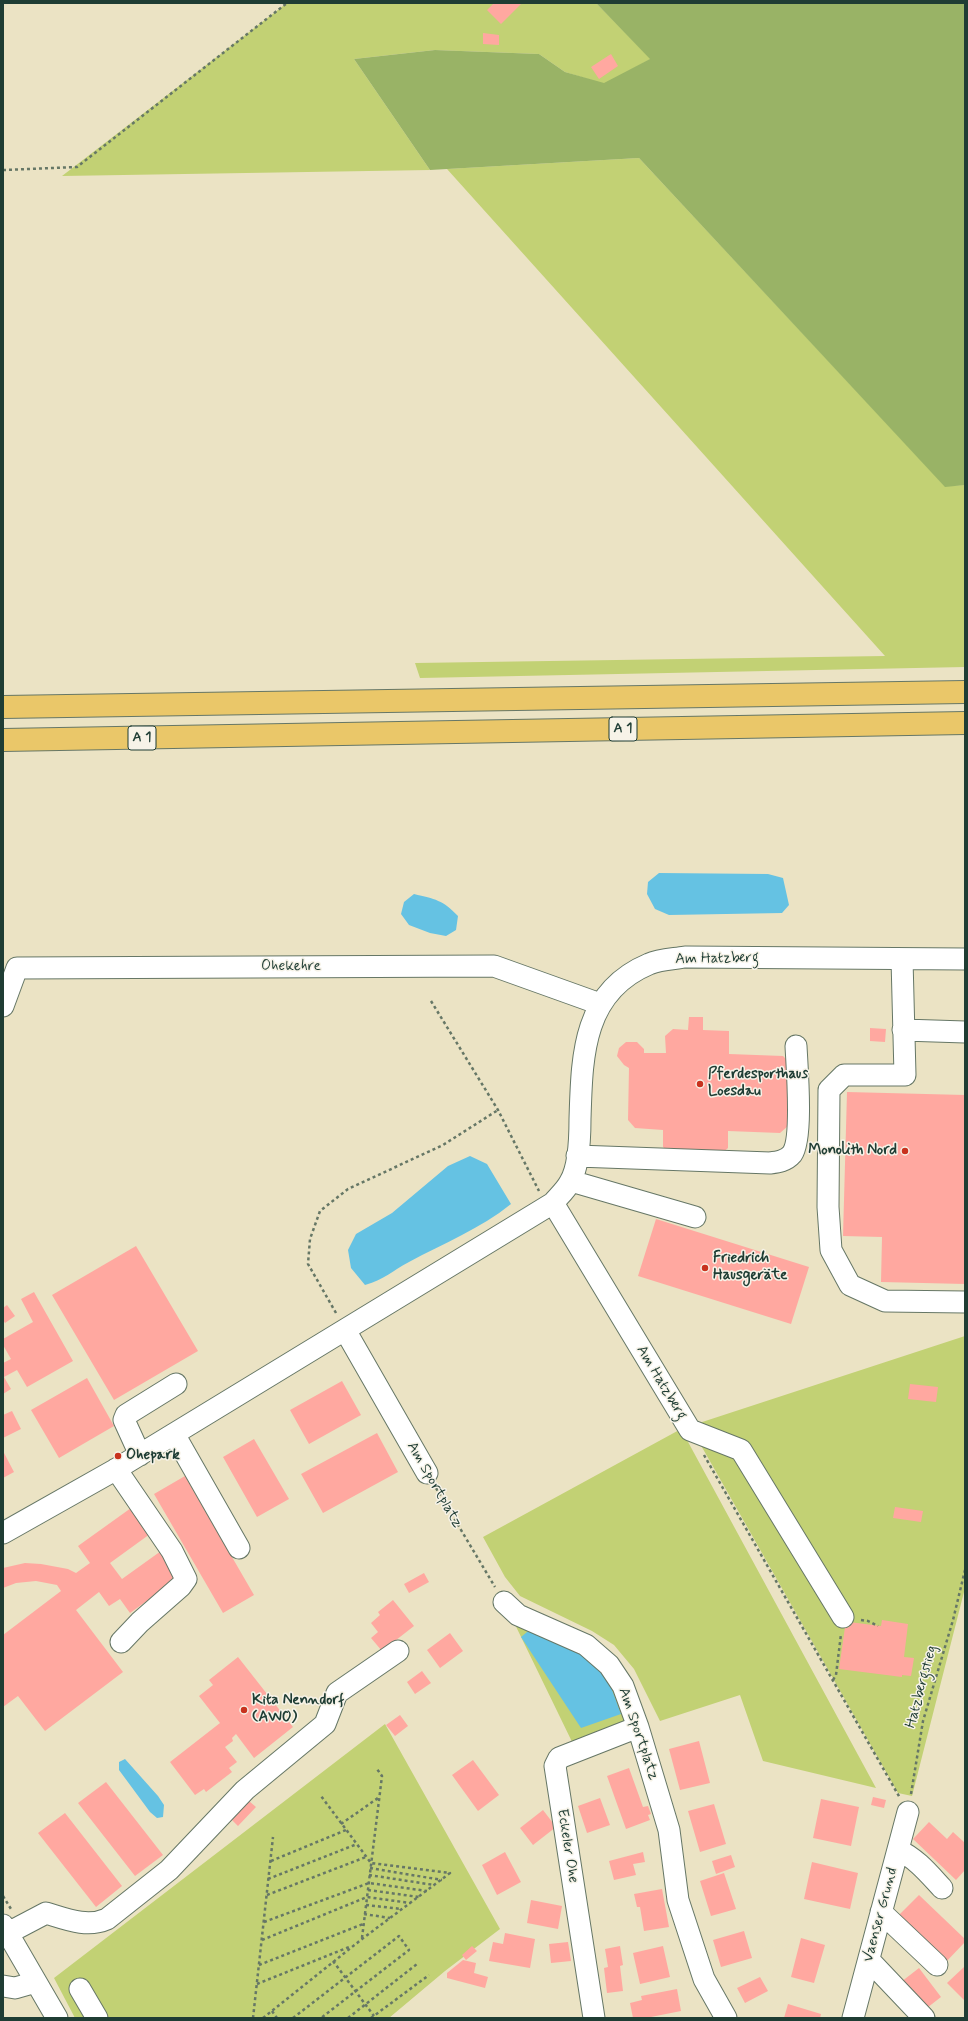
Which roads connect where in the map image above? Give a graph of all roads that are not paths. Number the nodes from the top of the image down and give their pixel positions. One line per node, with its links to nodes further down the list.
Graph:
1 (965, 692): 2 (highway, A 1)
2 (3, 708)
3 (965, 723): 4 (highway, A 1)
4 (3, 740)
5 (902, 959): 6 (street, Am Hatzberg); 7 (street, Am Hatzberg); 9 (street)
6 (965, 960)
7 (600, 1004): 8 (street, Ohekehre); 12 (street, Am Hatzberg)
8 (3, 1006)
9 (903, 1030): 10 (street); 16 (street)
10 (965, 1032)
11 (796, 1046): 12 (street)
12 (577, 1156): 13 (street, Am Hatzberg)
13 (571, 1181): 14 (street, Am Hatzberg); 15 (street)
14 (553, 1204): 17 (street, Am Hatzberg); 26 (street, Am Hatzberg)
15 (695, 1217)
16 (965, 1302)
17 (345, 1330): 19 (street); 22 (street, Am Sportplatz)
18 (176, 1384): 20 (street)
19 (174, 1434): 20 (street); 24 (street)
20 (140, 1455): 21 (street)
21 (116, 1470): 23 (street); 27 (street)
22 (427, 1472)
23 (3, 1533)
24 (239, 1548)
25 (504, 1602): 29 (street, Am Sportplatz)
26 (843, 1617)
27 (121, 1642)
28 (398, 1652): 34 (street)
29 (638, 1727): 42 (street, Eckeler Ohe); 43 (street, Am Sportplatz)
30 (908, 1812): 31 (street, Vaenser Grund)
31 (898, 1850): 32 (street); 33 (street, Vaenser Grund)
32 (942, 1888)
33 (881, 1912): 35 (street, Vaenser Grund); 36 (street)
34 (5, 1929): 37 (street)
35 (869, 1960): 44 (street, Vaenser Grund); 45 (street)
36 (937, 1964)
37 (36, 1982): 38 (street); 40 (street)
38 (3, 1986)
39 (80, 1989): 41 (street)
40 (57, 2018)
41 (98, 2018)
42 (594, 2018)
43 (726, 2018)
44 (853, 2018)
45 (924, 2018)

